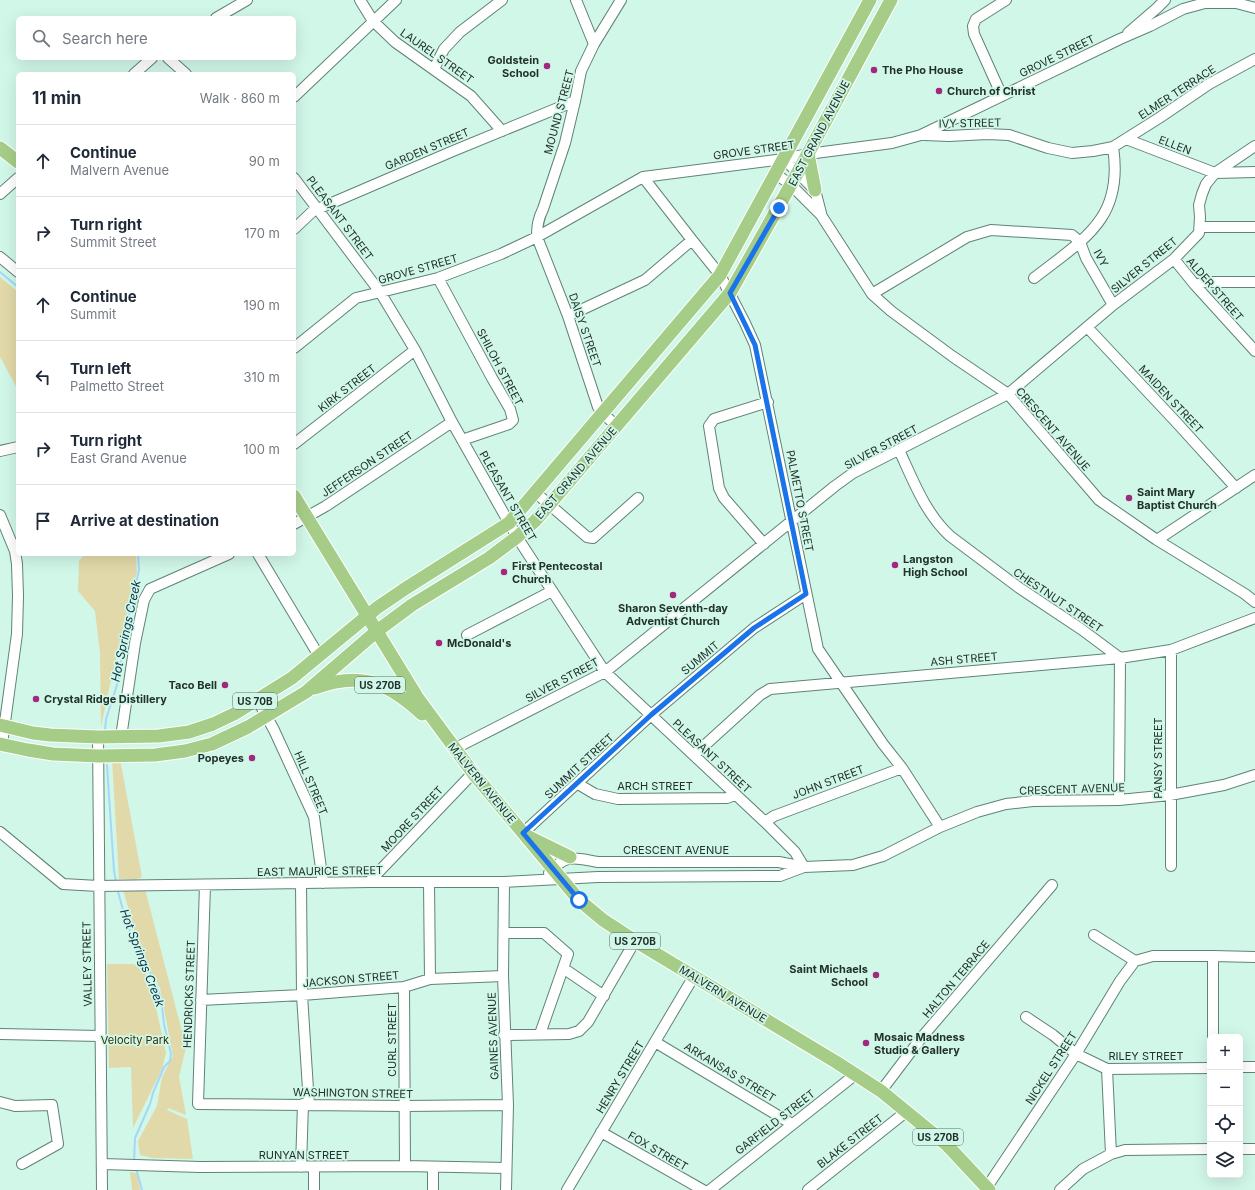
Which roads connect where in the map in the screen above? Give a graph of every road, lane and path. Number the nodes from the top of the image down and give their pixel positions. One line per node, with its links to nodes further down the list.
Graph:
1 (247, 0): 12 (street)
2 (360, 0): 13 (street, LAUREL STREET)
3 (396, 0): 13 (street)
4 (502, 0): 19 (street)
5 (576, 0): 15 (street)
6 (621, 0): 15 (street, MOUND STREET)
7 (870, 0): 32 (main road, EAST GRAND AVENUE / US 70B)
8 (891, 0): 31 (main road, EAST GRAND AVENUE / US 70B)
9 (1006, 0): 23 (street)
10 (1165, 0): 14 (street)
11 (1255, 8): 14 (street, GROVE STREET)
12 (219, 16)
13 (373, 21): 19 (street, LAUREL STREET); 22 (street)
14 (1120, 39): 23 (street, GROVE STREET)
15 (594, 44): 24 (street, MOUND STREET)
16 (1255, 59): 27 (street, ELMER TERRACE)
17 (150, 60): 20 (street)
18 (170, 60): 21 (street)
19 (434, 69): 25 (street, LAUREL STREET)
20 (136, 72)
21 (184, 72)
22 (296, 94)
23 (1002, 96): 26 (street, GROVE STREET)
24 (575, 101): 25 (street, GARDEN STREET); 49 (street, MOUND STREET)
25 (502, 131): 44 (street, GARDEN STREET)
26 (921, 135): 29 (street, IVY STREET); 31 (street, GROVE STREET)
27 (1126, 140): 29 (street, ELMER TERRACE); 36 (street, ELLEN)
28 (1255, 146): 36 (street)
29 (1113, 147): 51 (street)
30 (0, 148): 33 (main road)
31 (808, 154): 32 (street, GROVE STREET); 34 (main road, EAST GRAND AVENUE / US 70B); 42 (main road)
32 (784, 159): 34 (street, CRESCENT AVENUE); 37 (main road, EAST GRAND AVENUE / US 70B); 38 (street, GROVE STREET)
33 (16, 160)
34 (798, 172): 41 (main road, EAST GRAND AVENUE / US 70B); 42 (street, CRESCENT AVENUE)
35 (1255, 172): 36 (street)
36 (1215, 173): 47 (street)
37 (776, 174): 41 (street, CRESCENT AVENUE); 55 (main road, EAST GRAND AVENUE / US 70B)
38 (643, 177): 49 (street, GROVE STREET); 50 (street, PALMETTO STREET)
39 (16, 180): 43 (street)
40 (296, 180): 44 (street, PLEASANT STREET)
41 (791, 185): 45 (street, CRESCENT AVENUE); 61 (main road, EAST GRAND AVENUE / US 70B)
42 (815, 190): 45 (street, CRESCENT AVENUE)
43 (0, 194)
44 (318, 208): 46 (street, GARDEN STREET); 60 (street, PLEASANT STREET)
45 (821, 215): 62 (street, CRESCENT AVENUE)
46 (296, 227)
47 (1200, 227): 48 (street); 53 (street, SILVER STREET)
48 (1255, 227)
49 (538, 237): 56 (street, GROVE STREET); 64 (street, DAISY STREET)
50 (692, 240): 55 (street, PALMETTO STREET); 64 (street)
51 (1080, 242): 57 (street); 62 (street); 63 (street, IVY)
52 (0, 257): 54 (street)
53 (1174, 259): 59 (street, ALDER STREET); 63 (street, SILVER STREET)
54 (16, 270)
55 (720, 275): 61 (street, PALMETTO STREET); 71 (main road, EAST GRAND AVENUE / US 70B)
56 (438, 278): 60 (street, GROVE STREET); 74 (street, SHILOH STREET)
57 (1034, 278)
58 (1255, 282): 59 (street)
59 (1195, 285): 68 (street, ALDER STREET)
60 (380, 292): 66 (street, GROVE STREET); 67 (street, PLEASANT STREET)
61 (730, 293): 70 (street, PALMETTO STREET); 73 (main road, EAST GRAND AVENUE / US 70B)
62 (872, 294): 69 (street, CRESCENT AVENUE)
63 (1113, 305): 65 (street, SILVER STREET)
64 (568, 316): 71 (street, DAISY STREET)
65 (1087, 327): 69 (street, SILVER STREET); 80 (street, MAIDEN STREET)
66 (296, 346)
67 (415, 350): 72 (street, PLEASANT STREET); 75 (street, KIRK STREET)
68 (1255, 351)
69 (1008, 394): 77 (street, SILVER STREET); 91 (street, CRESCENT AVENUE)
70 (768, 402): 87 (street, PALMETTO STREET); 92 (street)
71 (602, 413): 73 (street, DAISY STREET); 81 (main road, EAST GRAND AVENUE / US 70B)
72 (452, 422): 74 (street, PLEASANT STREET); 86 (street, JEFFERSON STREET)
73 (617, 426): 84 (main road, EAST GRAND AVENUE / US 70B)
74 (462, 440): 89 (street, PLEASANT STREET)
75 (296, 442)
76 (16, 448): 78 (street)
77 (899, 450): 87 (street, SILVER STREET); 104 (street, CHESTNUT STREET)
78 (0, 452)
79 (1255, 475): 80 (street)
80 (1236, 488): 91 (street)
81 (536, 493): 84 (street); 89 (main road, EAST GRAND AVENUE / US 70B)
82 (638, 498): 84 (street)
83 (296, 499): 86 (main road, MALVERN AVENUE)
84 (549, 505): 90 (main road, EAST GRAND AVENUE / US 70B)
85 (0, 515): 111 (street)
86 (308, 518): 88 (street, JEFFERSON STREET); 98 (main road, MALVERN AVENUE)
87 (792, 521): 92 (street, SILVER STREET); 96 (street, PALMETTO STREET)
88 (296, 523)
89 (509, 523): 90 (street, PLEASANT STREET); 98 (main road, EAST GRAND AVENUE / US 70B)
90 (517, 537): 95 (street, PLEASANT STREET); 100 (main road, EAST GRAND AVENUE / US 70B)
91 (1157, 540): 97 (street, CRESCENT AVENUE)
92 (764, 544): 105 (street, SILVER STREET)
93 (224, 556): 113 (street)
94 (259, 556): 103 (street)
95 (552, 591): 101 (street); 105 (street, PLEASANT STREET)
96 (806, 594): 106 (street, PALMETTO STREET); 109 (street, SUMMIT)
97 (1255, 602)
98 (367, 615): 100 (main road, MALVERN AVENUE / US 270B); 103 (main road, EAST GRAND AVENUE / US 70B)
99 (1255, 618): 102 (street, ASH STREET)
100 (376, 631): 107 (main road, EAST GRAND AVENUE / US 70B); 112 (main road, MALVERN AVENUE / US 270B)
101 (467, 635)
102 (1171, 650): 104 (street, ASH STREET); 124 (street, PANSY STREET)
103 (319, 656): 108 (main road, EAST GRAND AVENUE / US 70B)
104 (1120, 658): 106 (street, ASH STREET); 125 (street)
105 (605, 672): 109 (street, PLEASANT STREET); 116 (street, SILVER STREET)
106 (840, 682): 117 (street, ASH STREET); 119 (street, PALMETTO STREET)
107 (306, 692): 110 (main road, EAST GRAND AVENUE / US 70B); 112 (main road, US 270B)
108 (257, 699): 110 (street, HILL STREET); 113 (main road, EAST GRAND AVENUE / US 70B)
109 (651, 715): 117 (street, PLEASANT STREET); 122 (street, SUMMIT STREET)
110 (267, 716): 118 (main road, EAST GRAND AVENUE / US 70B); 142 (street, HILL STREET)
111 (3, 725): 114 (main road, US 70B); 115 (street)
112 (441, 732): 116 (main road, MALVERN AVENUE / US 270B)
113 (121, 737): 114 (main road, US 70B)
114 (98, 738): 118 (street, VALLEY STREET)
115 (1, 744): 118 (main road, US 70B)
116 (454, 749): 120 (main road, MALVERN AVENUE / US 270B)
117 (694, 755): 123 (street, PLEASANT STREET)
118 (98, 756): 145 (street, VALLEY STREET)
119 (902, 768): 126 (street, JOHN STREET); 127 (street, PALMETTO STREET)
120 (473, 773): 129 (main road, MALVERN AVENUE / US 270B); 138 (street, MOORE STREET)
121 (1255, 775): 124 (street, CRESCENT AVENUE)
122 (578, 784): 123 (street, ARCH STREET); 129 (street, SUMMIT STREET)
123 (735, 795): 126 (street, PLEASANT STREET)
124 (1170, 795): 125 (street, CRESCENT AVENUE); 133 (street, PANSY STREET)
125 (1119, 800): 127 (street, CRESCENT AVENUE)
126 (765, 822): 134 (street, PLEASANT STREET)
127 (940, 826): 134 (street, CRESCENT AVENUE)
128 (0, 832): 145 (street, EAST MAURICE STREET)
129 (523, 833): 130 (main road); 135 (main road, MALVERN AVENUE / US 270B)
130 (570, 857): 131 (street, CRESCENT AVENUE); 135 (street)
131 (598, 862): 132 (street, CRESCENT AVENUE); 136 (street)
132 (693, 862): 134 (street, CRESCENT AVENUE); 137 (street)
133 (1171, 866)
134 (804, 867): 137 (street, CRESCENT AVENUE)
135 (556, 874): 136 (street, CRESCENT AVENUE); 140 (street, EAST MAURICE STREET); 148 (main road, MALVERN AVENUE / US 270B)
136 (598, 877): 137 (street, CRESCENT AVENUE)
137 (693, 877)
138 (369, 882): 139 (street, EAST MAURICE STREET); 142 (street, EAST MAURICE STREET)
139 (429, 882): 140 (street, EAST MAURICE STREET); 155 (street)
140 (504, 882): 146 (street, GAINES AVENUE)
141 (301, 883): 142 (street, EAST MAURICE STREET); 143 (street, EAST MAURICE STREET); 157 (street)
142 (323, 883)
143 (205, 885): 145 (street, EAST MAURICE STREET); 159 (street, HENDRICKS STREET)
144 (1052, 885): 173 (street, HALTON TERRACE)
145 (103, 886): 165 (street, VALLEY STREET)
146 (504, 933): 152 (street); 153 (street, GAINES AVENUE)
147 (1094, 935): 151 (street)
148 (635, 941): 154 (main road, MALVERN AVENUE / US 270B); 158 (street)
149 (1213, 956): 150 (street); 151 (street); 163 (street)
150 (1255, 957)
151 (1135, 961): 167 (street, NICKEL STREET)
152 (563, 968): 158 (street); 162 (street)
153 (503, 976): 155 (street, JACKSON STREET); 164 (street, GAINES AVENUE)
154 (694, 976): 166 (street, HENRY STREET); 172 (main road, MALVERN AVENUE / US 270B)
155 (430, 979): 156 (street, JACKSON STREET)
156 (404, 987): 157 (street, JACKSON STREET); 178 (street, CURL STREET)
157 (302, 995): 159 (street, JACKSON STREET); 176 (street)
158 (604, 996): 162 (street)
159 (201, 1000): 175 (street, HENDRICKS STREET)
160 (1026, 1017): 167 (street, RILEY STREET)
161 (0, 1034): 165 (street)
162 (540, 1034): 164 (street)
163 (1213, 1034)
164 (504, 1035): 177 (street, GAINES AVENUE)
165 (100, 1036): 187 (street, VALLEY STREET)
166 (655, 1042): 180 (street, ARKANSAS STREET); 181 (street, HENRY STREET)
167 (1076, 1054): 171 (street, RILEY STREET); 193 (street, NICKEL STREET)
168 (1255, 1067): 170 (street)
169 (1207, 1068): 171 (street, RILEY STREET)
170 (1243, 1068)
171 (1107, 1069): 185 (street)
172 (856, 1074): 173 (main road, MALVERN AVENUE / US 270B); 180 (street, GARFIELD STREET)
173 (881, 1091): 179 (main road, MALVERN AVENUE / US 270B)
174 (0, 1102): 186 (street)
175 (198, 1104): 176 (street, WASHINGTON STREET)
176 (306, 1104): 178 (street, WASHINGTON STREET); 189 (street)
177 (508, 1105): 178 (street, WASHINGTON STREET); 192 (street, GAINES AVENUE)
178 (404, 1106): 188 (street, CURL STREET)
179 (907, 1112): 193 (main road, MALVERN AVENUE / US 270B); 201 (street, BLAKE STREET)
180 (792, 1124): 200 (street, GARFIELD STREET)
181 (601, 1132): 198 (street, HENRY STREET); 199 (street, FOX STREET)
182 (1207, 1149): 185 (street)
183 (1243, 1149): 184 (street)
184 (1255, 1149)
185 (1111, 1154): 202 (street)
186 (22, 1164)
187 (103, 1164): 189 (street, RUNYAN STREET); 194 (street, VALLEY STREET)
188 (405, 1166): 190 (street, RUNYAN STREET); 191 (street, RUNYAN STREET)
189 (301, 1167): 190 (street, RUNYAN STREET)
190 (314, 1167): 195 (street)
191 (433, 1167): 192 (street, RUNYAN STREET); 196 (street)
192 (506, 1168): 197 (street, GAINES AVENUE)
193 (988, 1188)
194 (102, 1190)
195 (314, 1190)
196 (433, 1190)
197 (506, 1190)
198 (567, 1190)
199 (703, 1190)
200 (710, 1190)
201 (808, 1190)
202 (1060, 1190)

